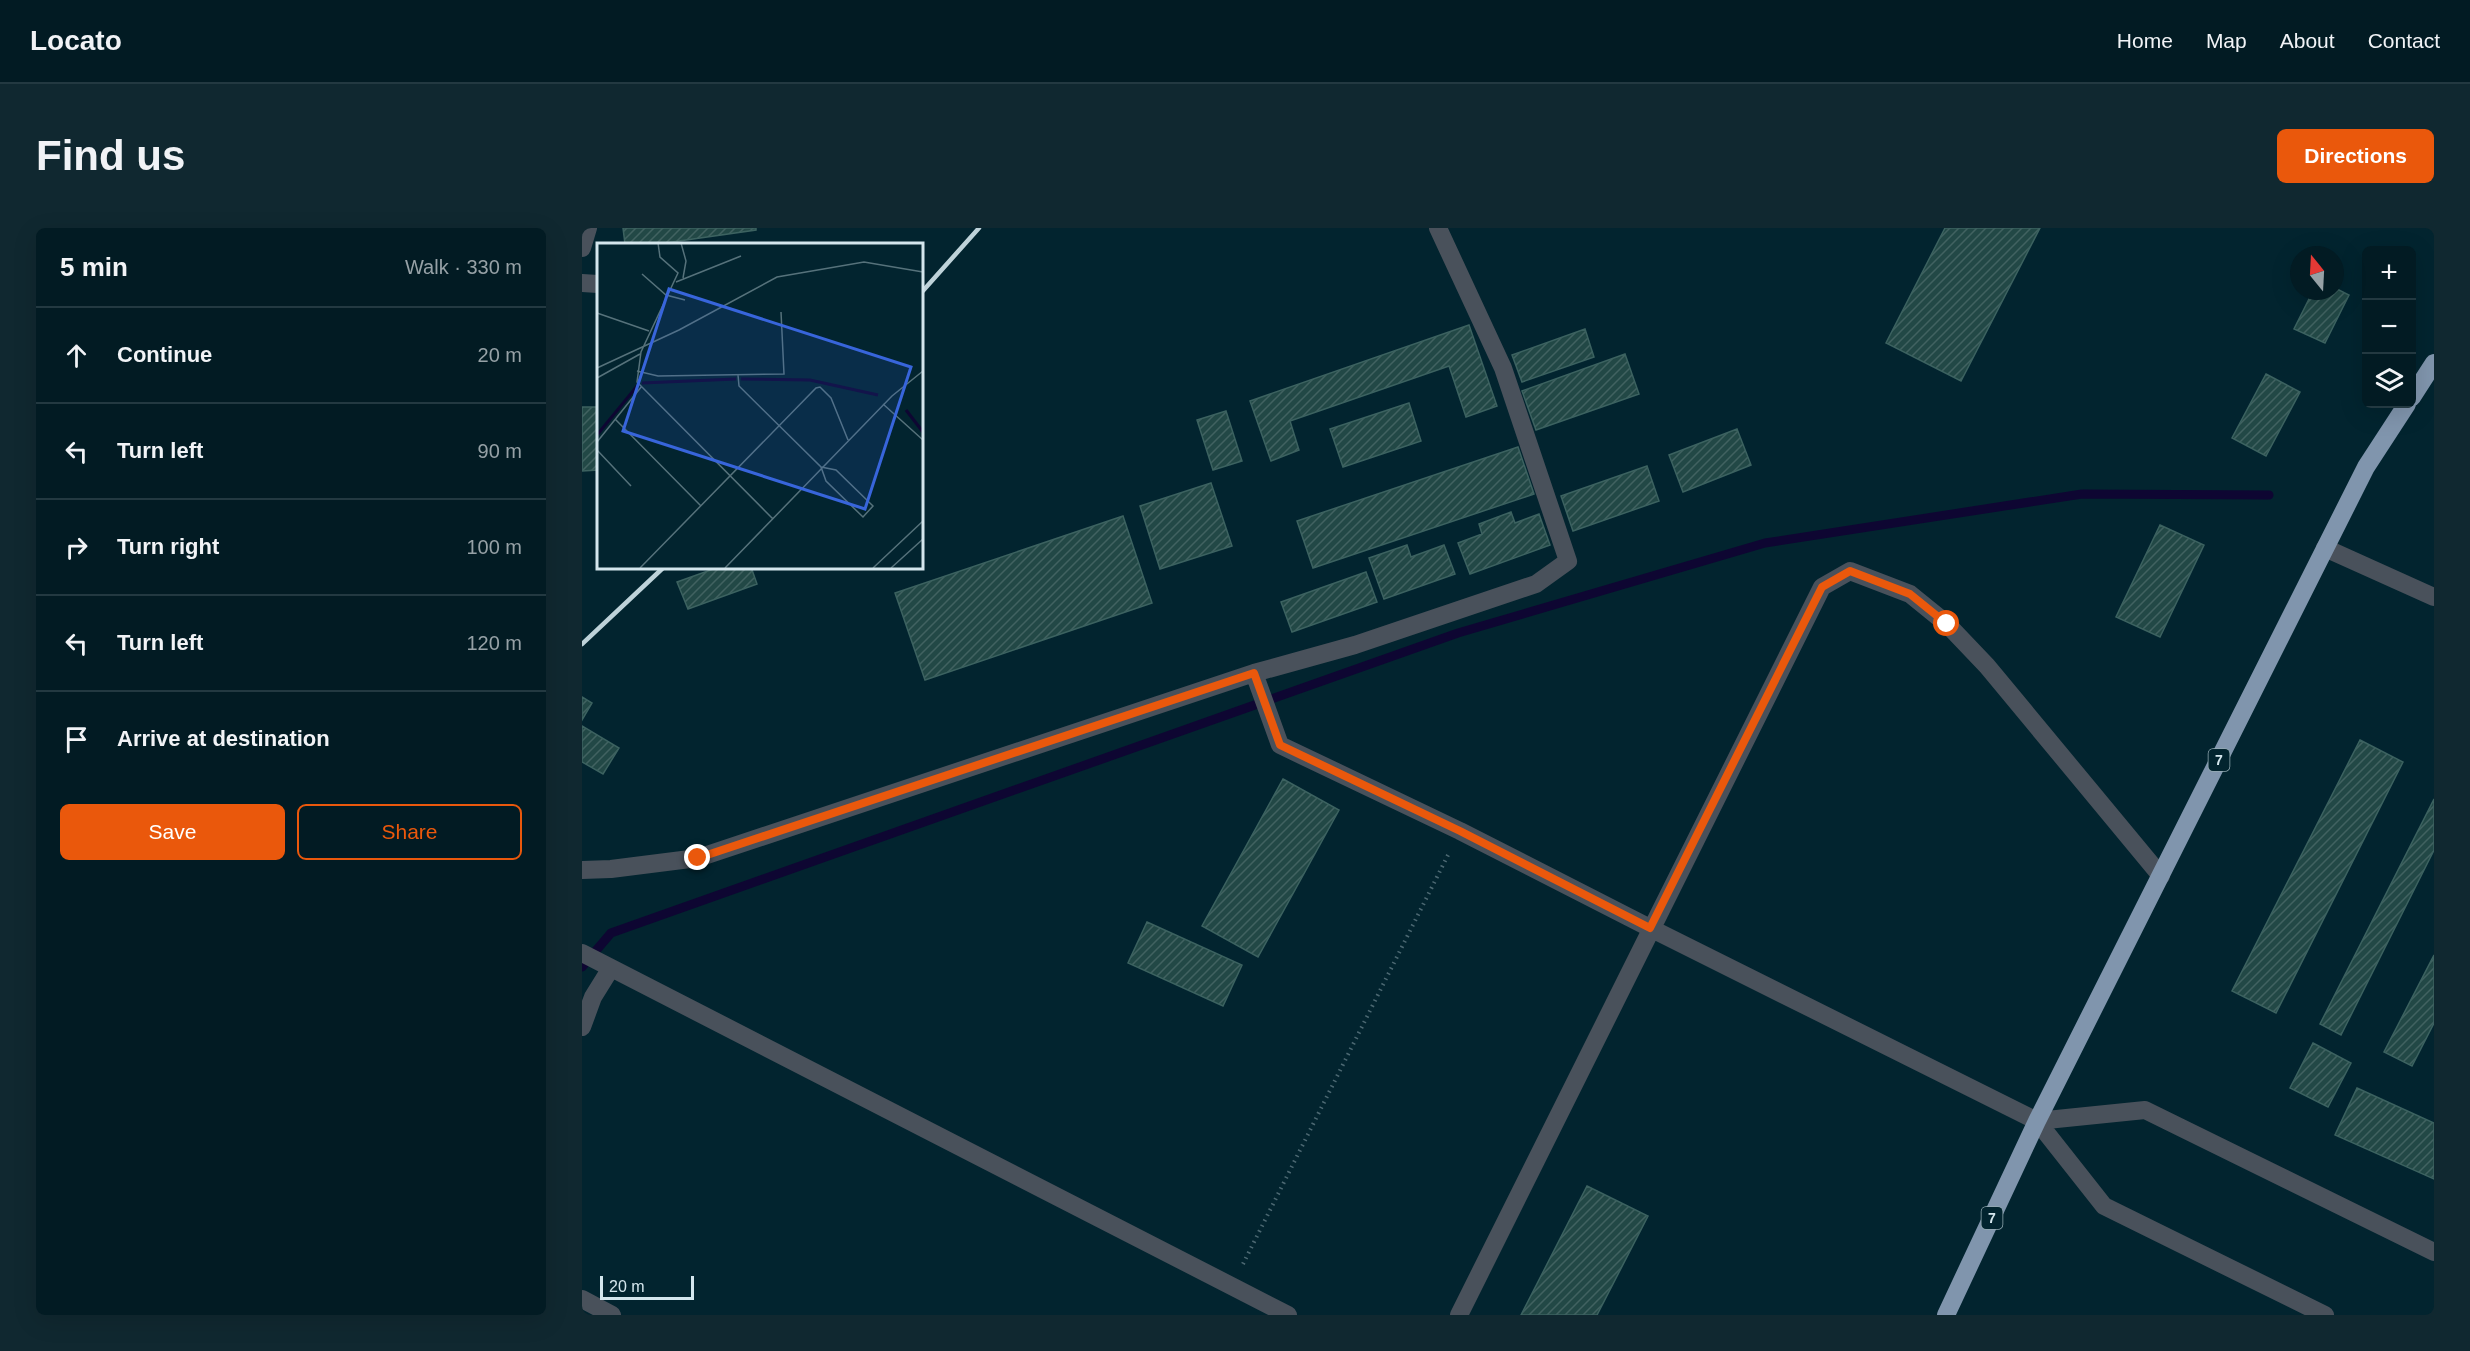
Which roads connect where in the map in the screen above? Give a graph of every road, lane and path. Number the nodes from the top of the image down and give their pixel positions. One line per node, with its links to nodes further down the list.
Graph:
1 (588, 228): 3 (street)
2 (1438, 228): 11 (street)
3 (582, 248)
4 (582, 283): 5 (street)
5 (597, 284)
6 (2434, 363): 7 (highway)
7 (2416, 391)
8 (2404, 408): 9 (highway, 7)
9 (2325, 548): 10 (street); 14 (highway, 7)
10 (2434, 597)
11 (1254, 673): 12 (street); 13 (street)
12 (1460, 831): 15 (street); 21 (path)
13 (582, 870)
14 (2161, 876): 15 (street); 19 (highway, 7)
15 (1650, 928): 19 (street); 25 (street)
16 (582, 953): 17 (street)
17 (607, 965): 18 (street); 21 (street)
18 (582, 1027)
19 (2037, 1121): 20 (street); 26 (highway, 7); 27 (street)
20 (2434, 1252)
21 (1232, 1286): 24 (street)
22 (582, 1299): 23 (street)
23 (612, 1315)
24 (1288, 1315)
25 (1459, 1315)
26 (1946, 1315)
27 (2325, 1315)

